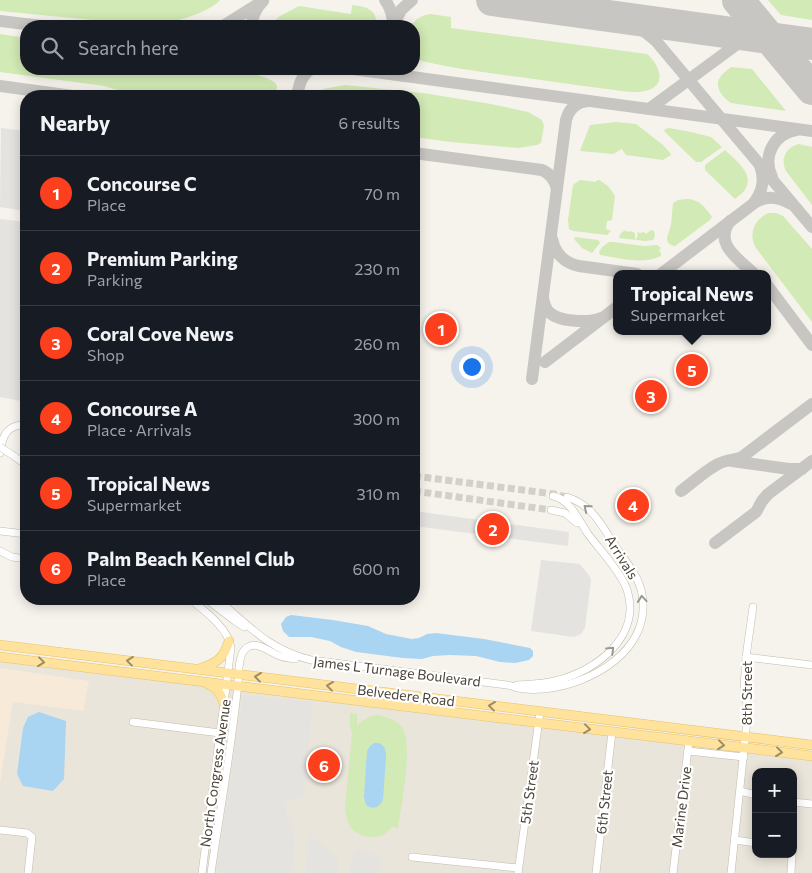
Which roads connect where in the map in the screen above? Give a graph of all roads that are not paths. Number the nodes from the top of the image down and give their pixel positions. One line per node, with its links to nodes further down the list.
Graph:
1 (20, 426): 3 (street)
2 (0, 447): 4 (street, bridge)
3 (0, 453)
4 (20, 460)
5 (553, 496): 8 (street)
6 (567, 497): 30 (street, Arrivals, one-way to 6)
7 (552, 510): 8 (street)
8 (585, 530): 30 (street, one-way to 8)
9 (2, 531): 10 (street)
10 (20, 533)
11 (0, 551): 12 (street)
12 (20, 558)
13 (196, 605): 18 (street)
14 (214, 605): 17 (street)
15 (224, 605): 17 (street, James L Turnage Boulevard)
16 (753, 607): 22 (street, 8th Street)
17 (256, 634): 23 (street, James L Turnage Boulevard)
18 (230, 641): 25 (main road); 26 (street, North Congress Avenue)
19 (0, 645): 20 (main road, Belvedere Road)
20 (34, 649): 21 (main road); 25 (main road, Belvedere Road, one-way to 20)
21 (4, 657): 28 (main road, Belvedere Road, one-way to 28)
22 (746, 657): 24 (street); 38 (street, 8th Street)
23 (311, 660): 27 (street, North Congress Avenue); 30 (street, James L Turnage Boulevard)
24 (812, 665)
25 (197, 669): 26 (main road, Belvedere Road)
26 (228, 673): 27 (main road, Belvedere Road); 29 (street, North Congress Avenue)
27 (239, 674): 31 (street, North Congress Avenue); 33 (main road, Belvedere Road, one-way to 27)
28 (198, 681): 29 (main road, Belvedere Road); 32 (main road)
29 (227, 684): 31 (main road, Belvedere Road); 32 (street, North Congress Avenue)
30 (507, 685)
31 (238, 686): 35 (main road, Belvedere Road); 55 (street, North Congress Avenue)
32 (224, 704): 36 (street, North Congress Avenue)
33 (540, 712): 35 (street, 5th Street); 38 (main road, Belvedere Road)
34 (133, 722): 36 (street)
35 (539, 723): 37 (main road, Belvedere Road, one-way to 37); 52 (street, 5th Street)
36 (220, 732): 54 (street, North Congress Avenue)
37 (612, 732): 40 (main road, Belvedere Road); 56 (street, 6th Street)
38 (746, 737): 39 (main road, Belvedere Road); 41 (street, 8th Street)
39 (812, 745)
40 (689, 746): 41 (main road, Belvedere Road); 57 (street, Marine Drive)
41 (744, 753): 42 (main road, Belvedere Road, one-way to 42); 43 (street, 8th Street)
42 (812, 756)
43 (740, 791): 44 (street); 48 (street, 8th Street)
44 (752, 794)
45 (797, 802): 46 (street)
46 (812, 804)
47 (0, 830): 53 (street)
48 (735, 840): 49 (street); 58 (street, 8th Street)
49 (752, 842)
50 (412, 857): 52 (street)
51 (792, 858): 59 (street)
52 (518, 870)
53 (28, 873)
54 (202, 873)
55 (211, 873)
56 (596, 873)
57 (673, 873)
58 (731, 873)
59 (791, 873)

